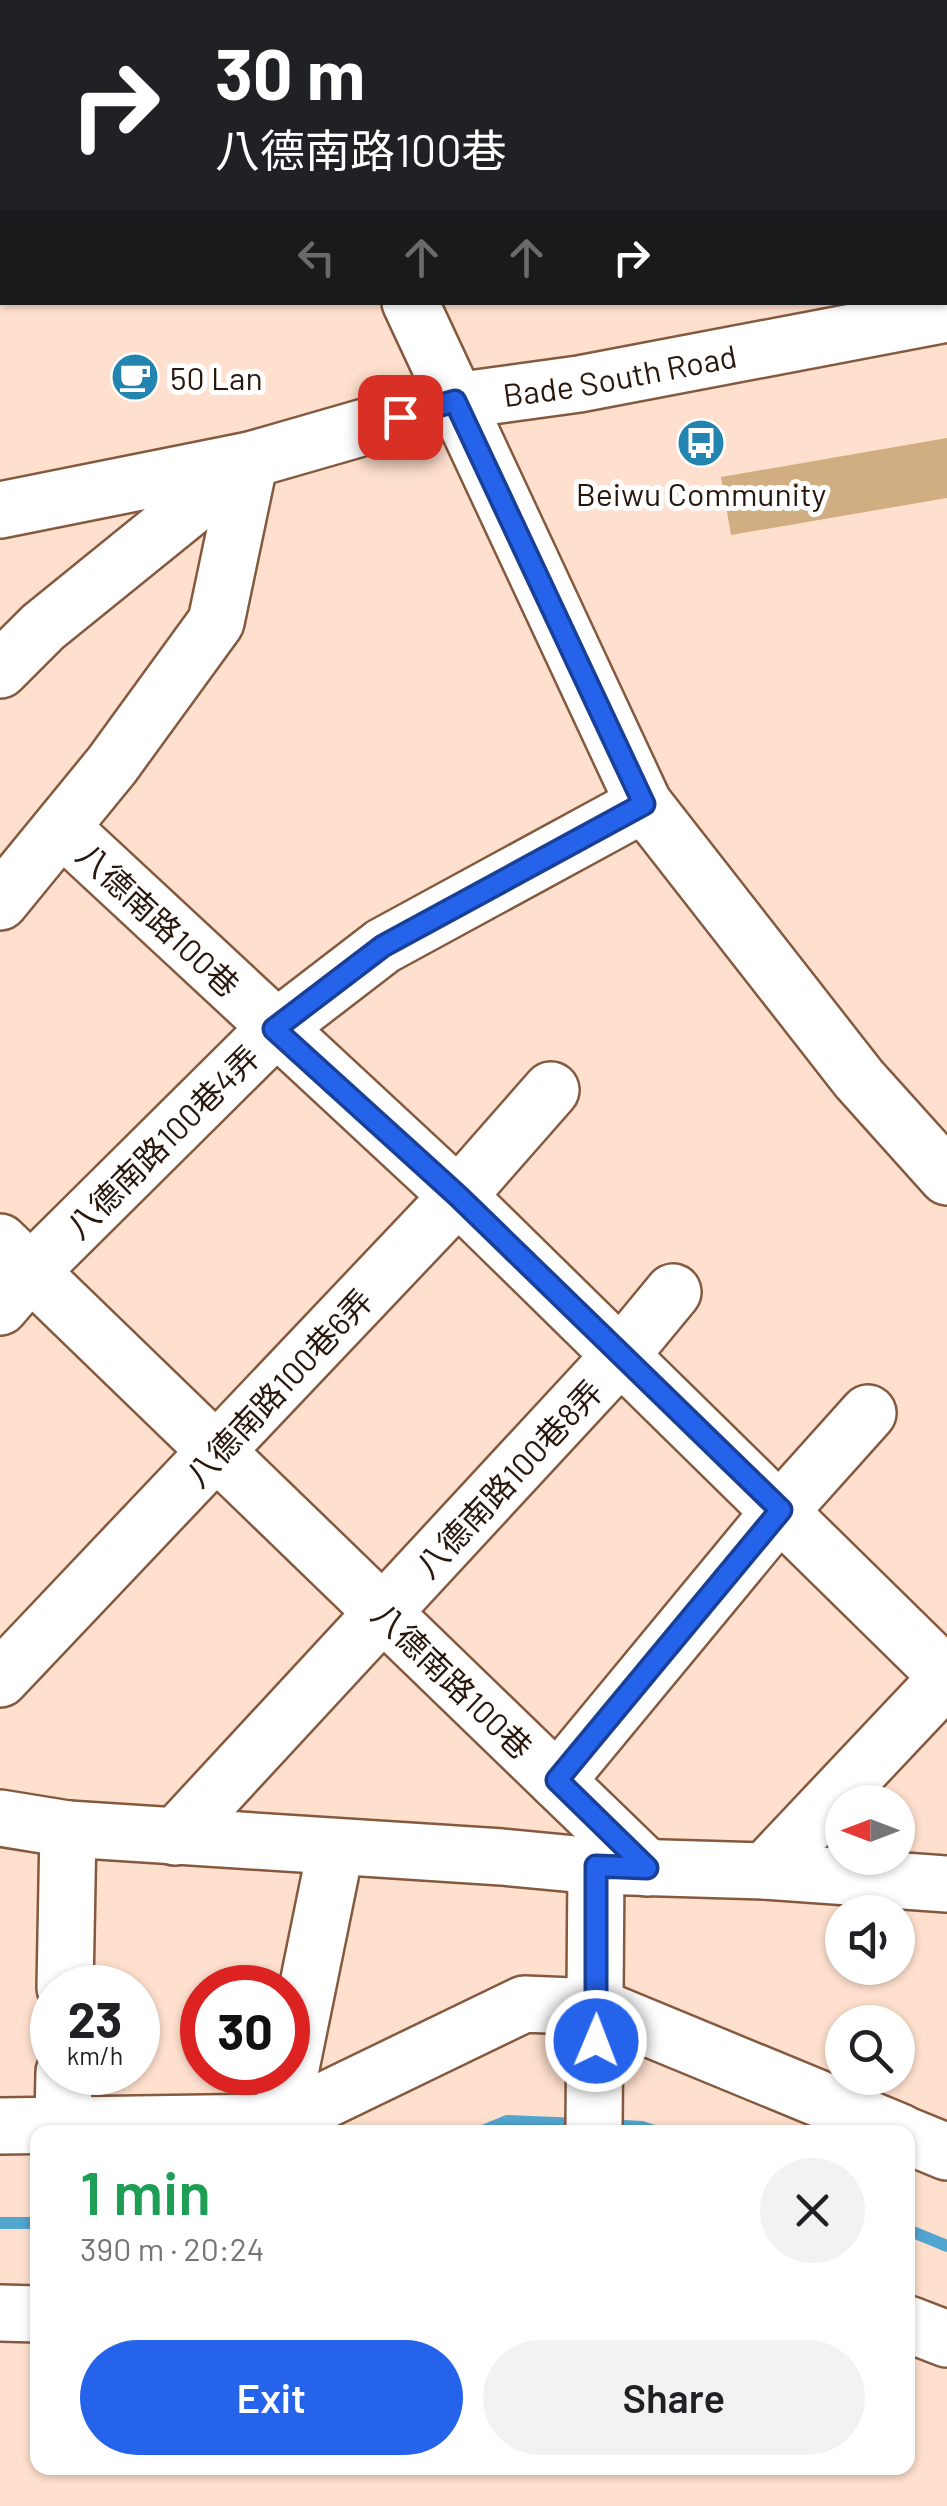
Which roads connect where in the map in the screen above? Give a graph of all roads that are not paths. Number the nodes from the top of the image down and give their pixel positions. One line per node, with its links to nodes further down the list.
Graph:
1 (411, 305): 3 (street)
2 (947, 314): 3 (street, Bade South Road)
3 (455, 401): 4 (street, Bade South Road); 7 (street)
4 (250, 460): 5 (street, Bade South Road); 6 (street); 8 (street)
5 (0, 510)
6 (0, 670)
7 (644, 804): 10 (street, 八德南路100巷4弄); 12 (street)
8 (62, 828): 9 (street); 10 (street, 八德南路100巷)
9 (0, 902)
10 (274, 1029): 13 (street, 八德南路100巷); 14 (street, 八德南路100巷4弄)
11 (552, 1090): 13 (street, 八德南路100巷6弄)
12 (947, 1177)
13 (458, 1196): 16 (street, 八德南路100巷); 18 (street, 八德南路100巷6弄)
14 (10, 1274): 18 (street, 八德南路100巷)
15 (673, 1292): 16 (street, 八德南路100巷8弄)
16 (621, 1355): 19 (street, 八德南路100巷); 20 (street, 八德南路100巷8弄)
17 (868, 1413): 19 (street)
18 (217, 1452): 20 (street, 八德南路100巷); 22 (street, 八德南路100巷6弄)
19 (781, 1510): 21 (street, 八德南路100巷); 23 (street)
20 (384, 1613): 23 (street, 八德南路100巷); 26 (street, 八德南路100巷8弄)
21 (947, 1677): 29 (street)
22 (0, 1679)
23 (557, 1780): 28 (street, 八德南路100巷)
24 (0, 1818): 25 (street)
25 (68, 1829): 26 (street); 31 (street)
26 (174, 1836): 27 (street)
27 (336, 1847): 28 (street); 34 (street)
28 (622, 1867): 29 (street); 32 (street)
29 (765, 1871): 30 (street)
30 (947, 1884)
31 (66, 1965)
32 (596, 2030): 34 (street); 35 (street); 36 (street)
33 (64, 2098): 34 (street); 37 (street)
34 (280, 2122)
35 (594, 2125)
36 (879, 2125)
37 (0, 2126)
38 (915, 2139): 39 (street)
39 (947, 2152)
40 (0, 2313): 41 (street)
41 (30, 2314)
42 (915, 2327): 43 (street)
43 (947, 2339)

